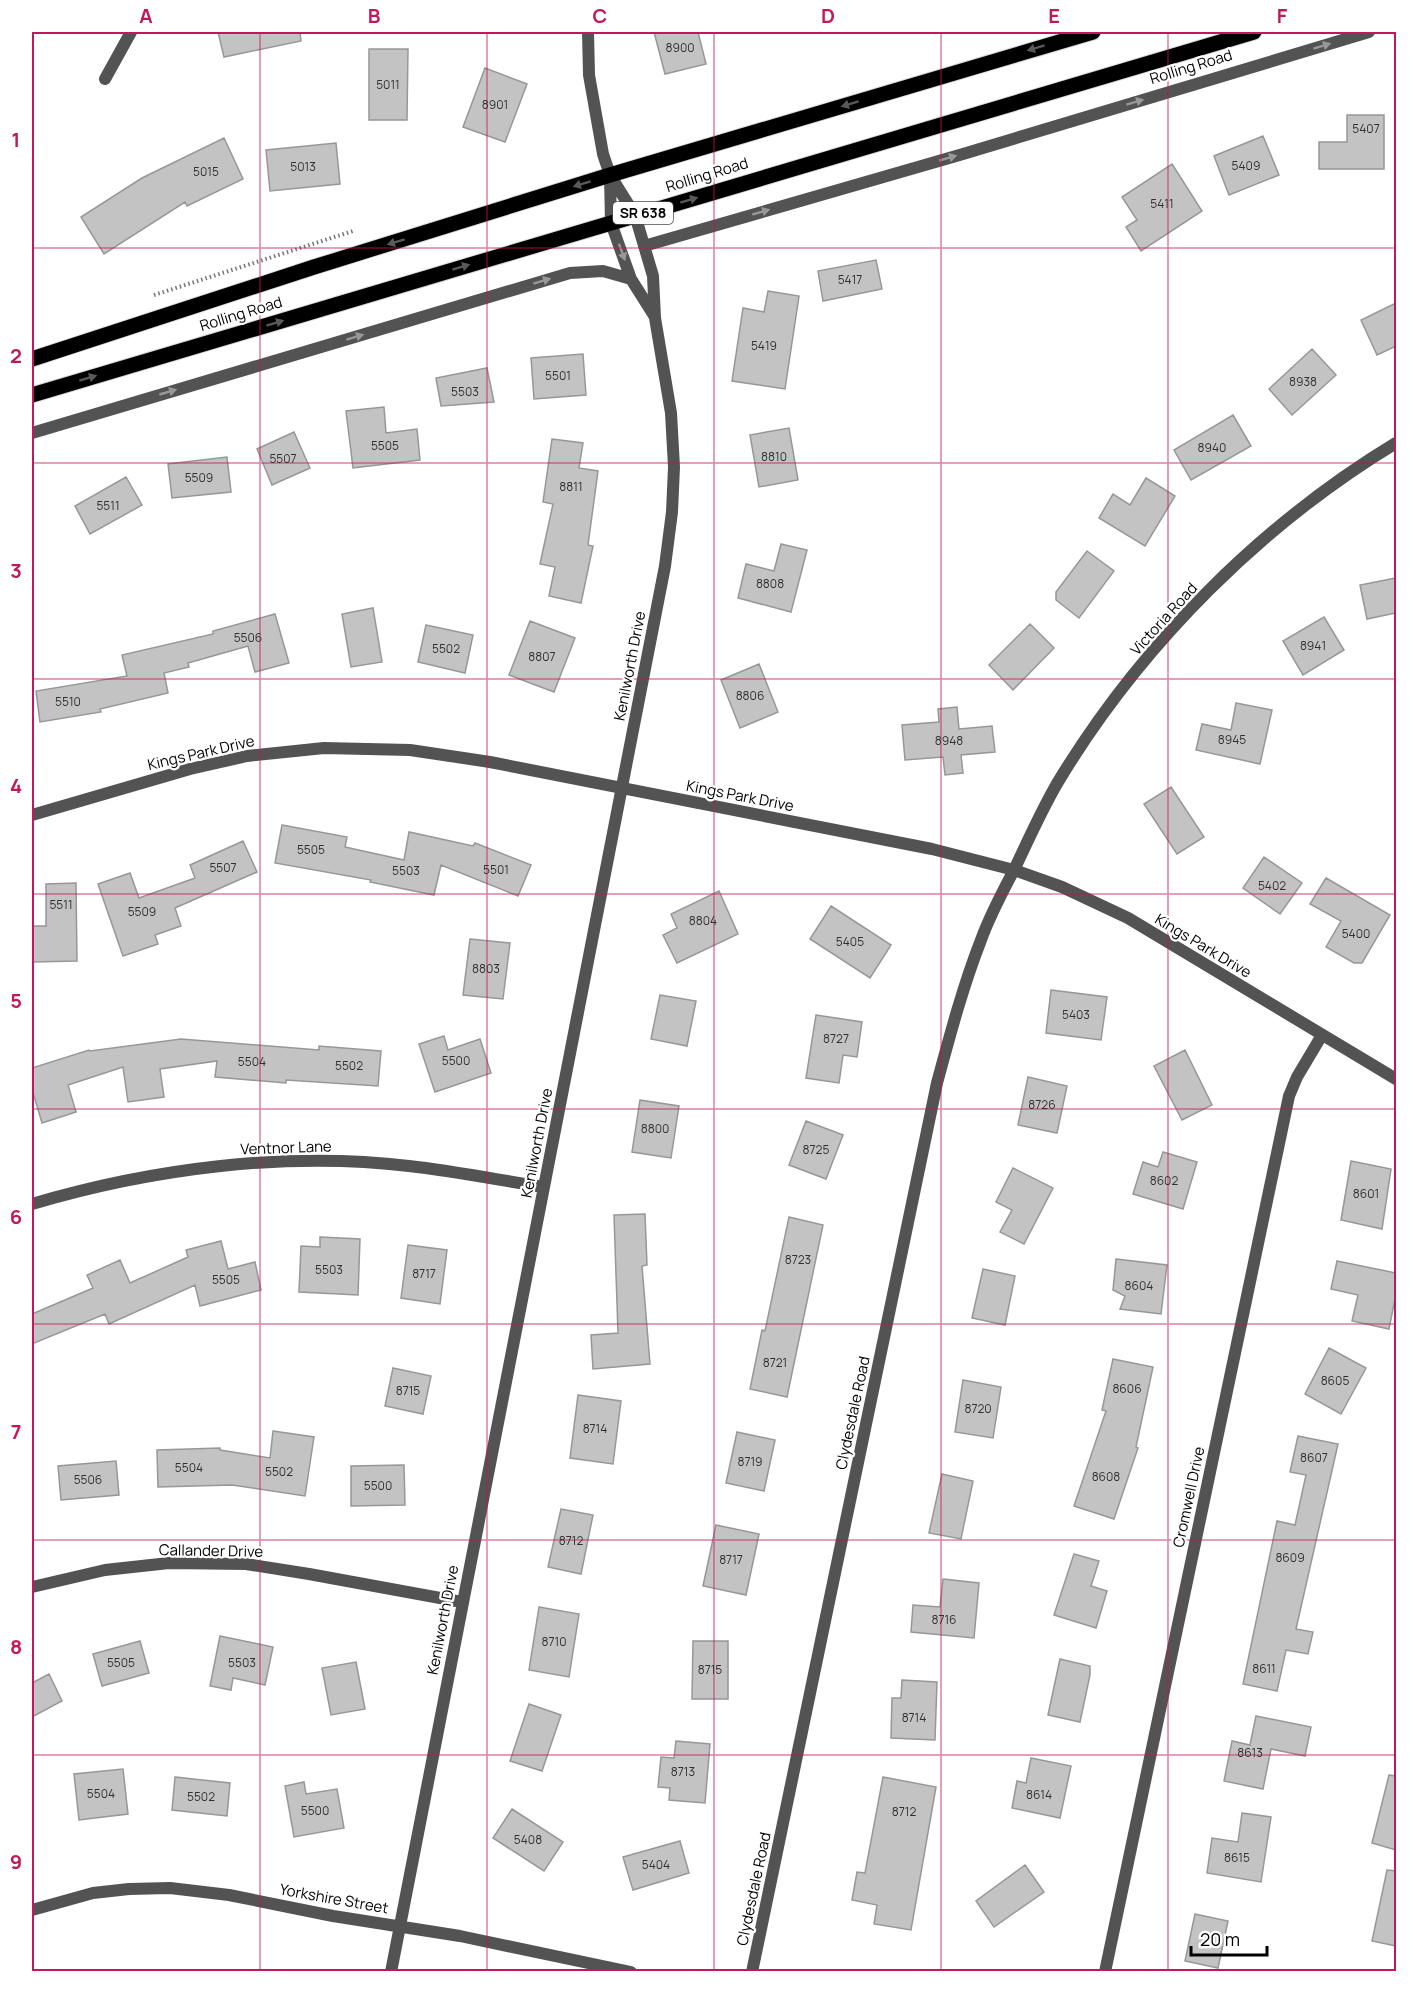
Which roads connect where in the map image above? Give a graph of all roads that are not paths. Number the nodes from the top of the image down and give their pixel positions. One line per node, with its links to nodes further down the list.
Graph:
1 (131, 32): 6 (street)
2 (588, 32): 7 (street, Kenilworth Drive)
3 (1093, 32): 7 (main road, Rolling Road, one-way to 7)
4 (1254, 32): 8 (main road, Rolling Road / SR 638, one-way to 4)
5 (1369, 32): 10 (street, Rolling Road, one-way to 5)
6 (105, 79)
7 (610, 175): 8 (street, Kenilworth Drive); 9 (street, Kenilworth Drive); 13 (main road, Rolling Road, one-way to 13)
8 (635, 216): 9 (main road, Rolling Road / SR 638); 10 (street, Kenilworth Drive)
9 (611, 223): 11 (street, Kenilworth Drive, one-way to 11); 14 (main road, Rolling Road / SR 638, one-way to 9)
10 (644, 246): 12 (street, Kenilworth Drive)
11 (631, 279): 12 (street, Kenilworth Drive); 15 (street, one-way to 11)
12 (655, 318): 17 (street, Kenilworth Drive)
13 (32, 359)
14 (32, 395)
15 (32, 433)
16 (1396, 443): 19 (street, Victoria Road)
17 (622, 788): 18 (street, Kings Park Drive); 19 (street, Kings Park Drive); 22 (street, Kenilworth Drive)
18 (32, 815)
19 (1014, 870): 20 (street, Kings Park Drive); 30 (street, Clydesdale Road)
20 (1322, 1035): 21 (street, Kings Park Drive); 31 (street, Cromwell Drive)
21 (1396, 1078)
22 (544, 1187): 23 (street, Ventnor Lane); 25 (street, Kenilworth Drive)
23 (32, 1204)
24 (32, 1587): 25 (street, Callander Drive)
25 (462, 1602): 27 (street, Kenilworth Drive)
26 (32, 1910): 27 (street, Yorkshire Street)
27 (400, 1927): 28 (street, Kenilworth Drive); 29 (street, Yorkshire Street)
28 (391, 1971)
29 (631, 1971)
30 (752, 1971)
31 (1105, 1971)

